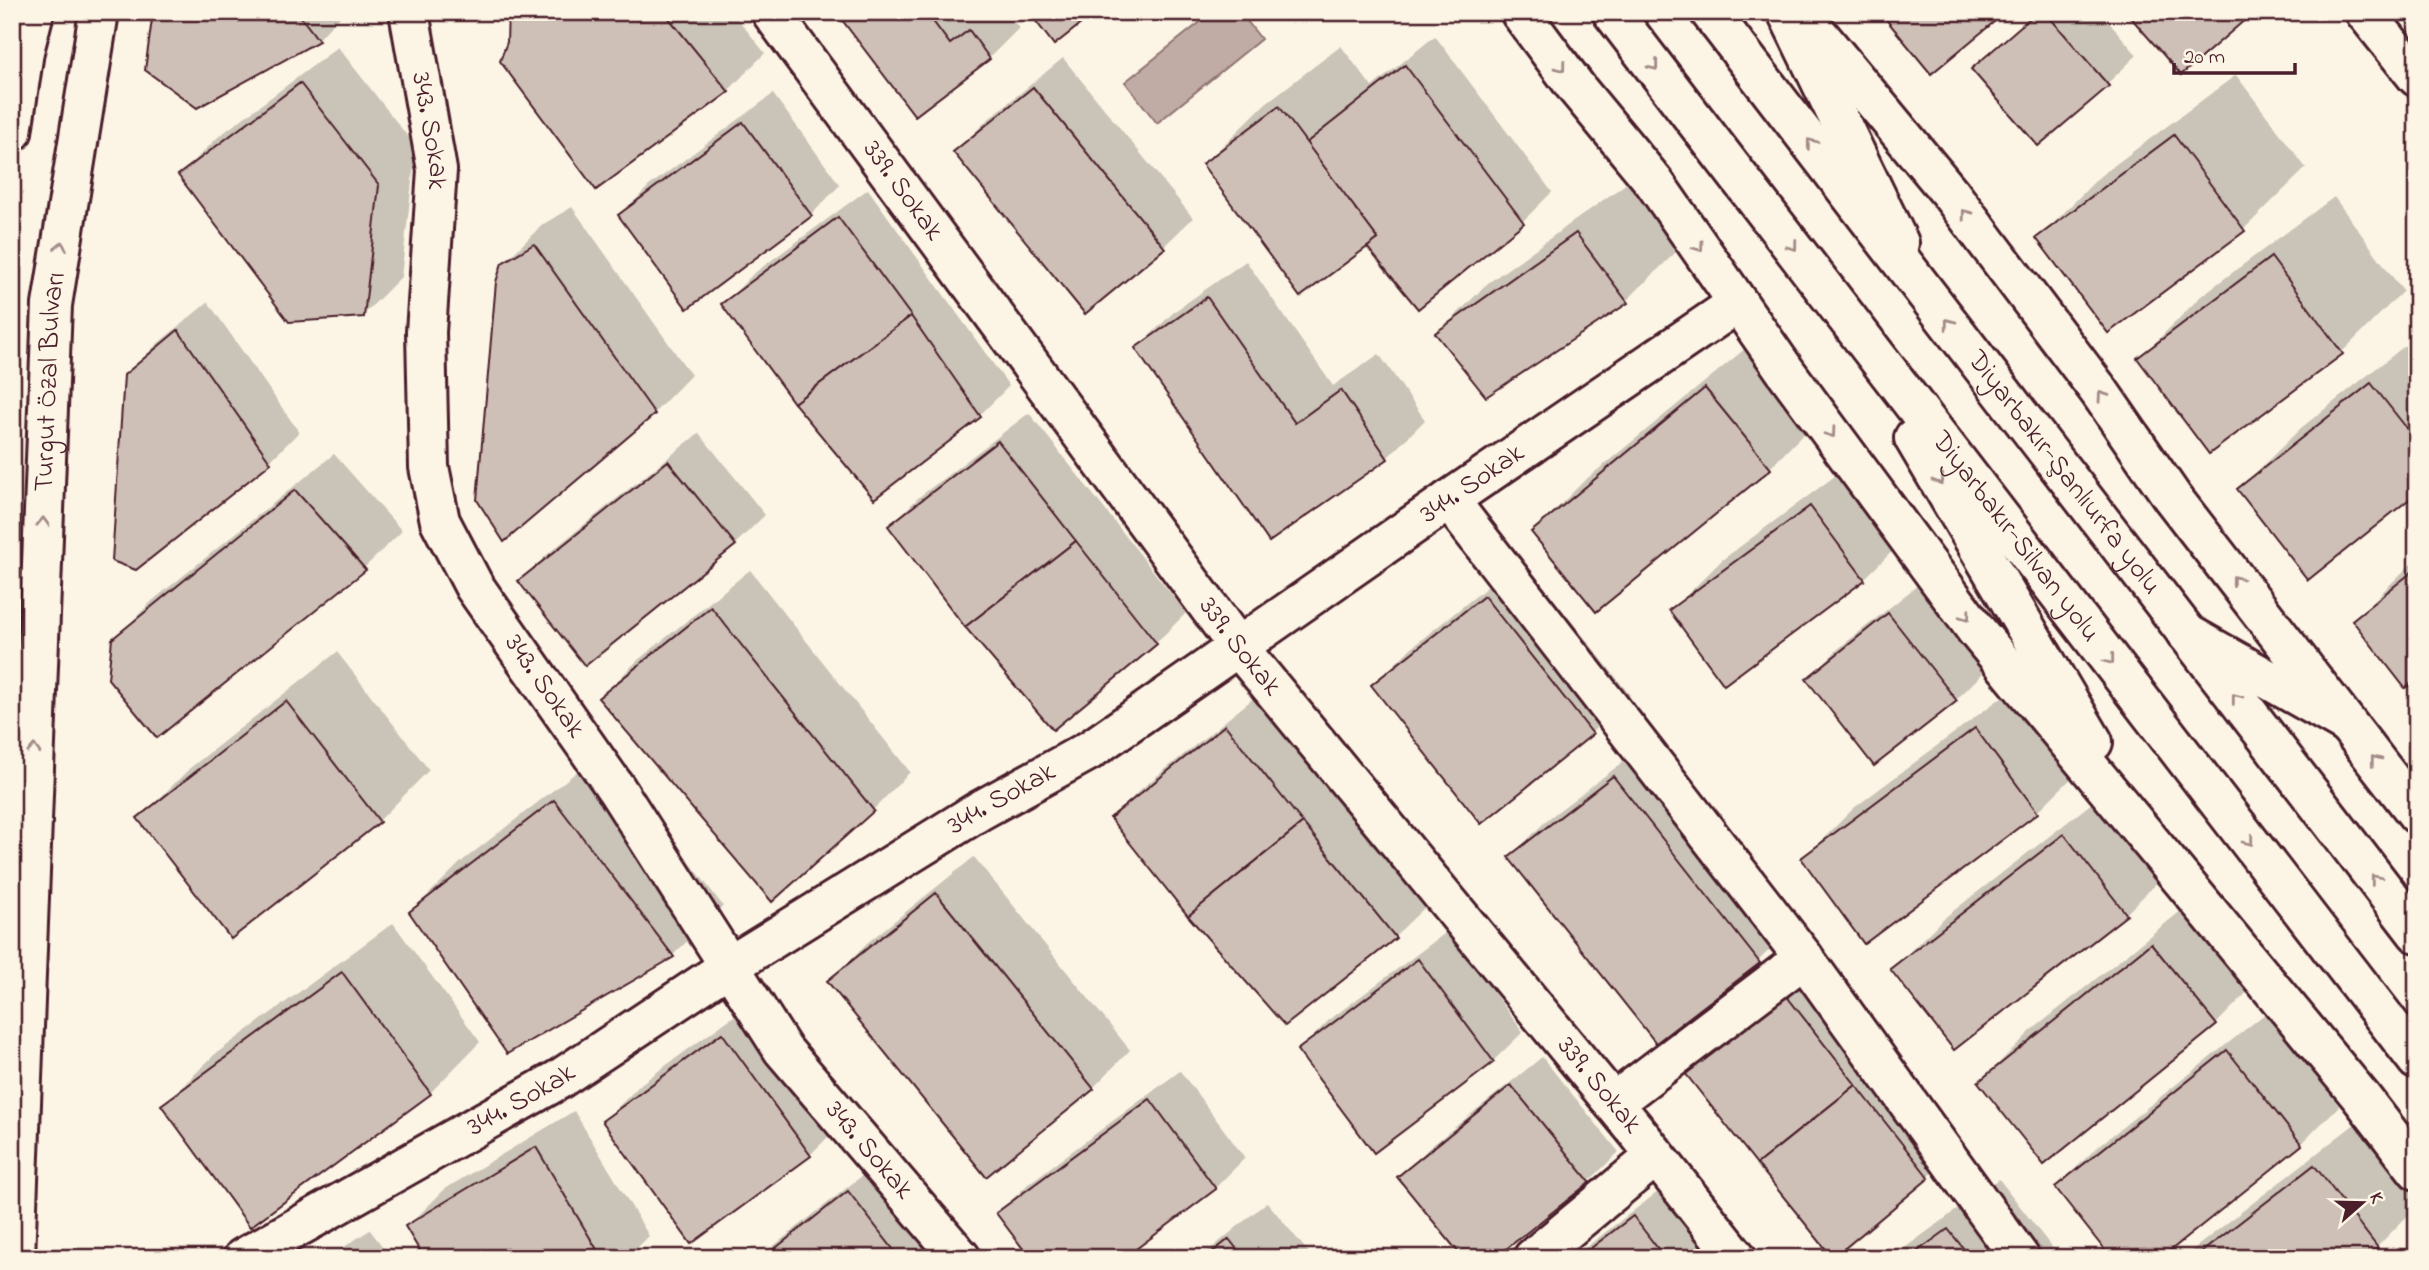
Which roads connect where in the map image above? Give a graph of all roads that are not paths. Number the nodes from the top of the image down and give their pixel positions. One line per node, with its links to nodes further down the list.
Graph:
1 (34, 12): 12 (main road)
2 (99, 12): 29 (main road, Turgut Özal Bulvarı, one-way to 2)
3 (409, 12): 24 (main road, 343. Sokak)
4 (771, 12): 18 (main road, 339. Sokak)
5 (1520, 12): 15 (main road, one-way to 15)
6 (1612, 12): 14 (main road, Diyarbakır-Silvan yolu, one-way to 14)
7 (1710, 12): 13 (main road, Diyarbakır-Şanlıurfa yolu, one-way to 7)
8 (1787, 12): 13 (main road)
9 (1800, 12): 19 (main road, one-way to 9)
10 (2365, 12): 11 (main road)
11 (2417, 77)
12 (12, 132)
13 (1918, 283): 17 (main road, Diyarbakır-Şanlıurfa yolu, one-way to 13)
14 (1829, 295): 21 (main road, one-way to 21); 25 (main road, Diyarbakır-Silvan yolu, one-way to 25)
15 (1738, 303): 16 (main road, 344. Sokak); 21 (main road, one-way to 21)
16 (1449, 500): 18 (main road, 344. Sokak); 23 (main road)
17 (2186, 633): 19 (main road); 22 (main road, Diyarbakır-Şanlıurfa yolu, one-way to 17)
18 (1239, 648): 24 (main road, 344. Sokak); 26 (main road, 339. Sokak)
19 (2347, 724): 20 (main road, one-way to 19)
20 (2417, 814)
21 (2154, 847): 28 (main road)
22 (2417, 933)
23 (1804, 958): 26 (main road); 34 (main road)
24 (731, 965): 30 (main road, 344. Sokak); 31 (main road, 343. Sokak)
25 (2417, 1060)
26 (1613, 1103): 27 (main road, 339. Sokak)
27 (1656, 1156): 32 (main road); 33 (main road, 339. Sokak)
28 (2417, 1170)
29 (15, 1258)
30 (243, 1258)
31 (961, 1258)
32 (1533, 1258)
33 (1737, 1258)
34 (2020, 1258)

